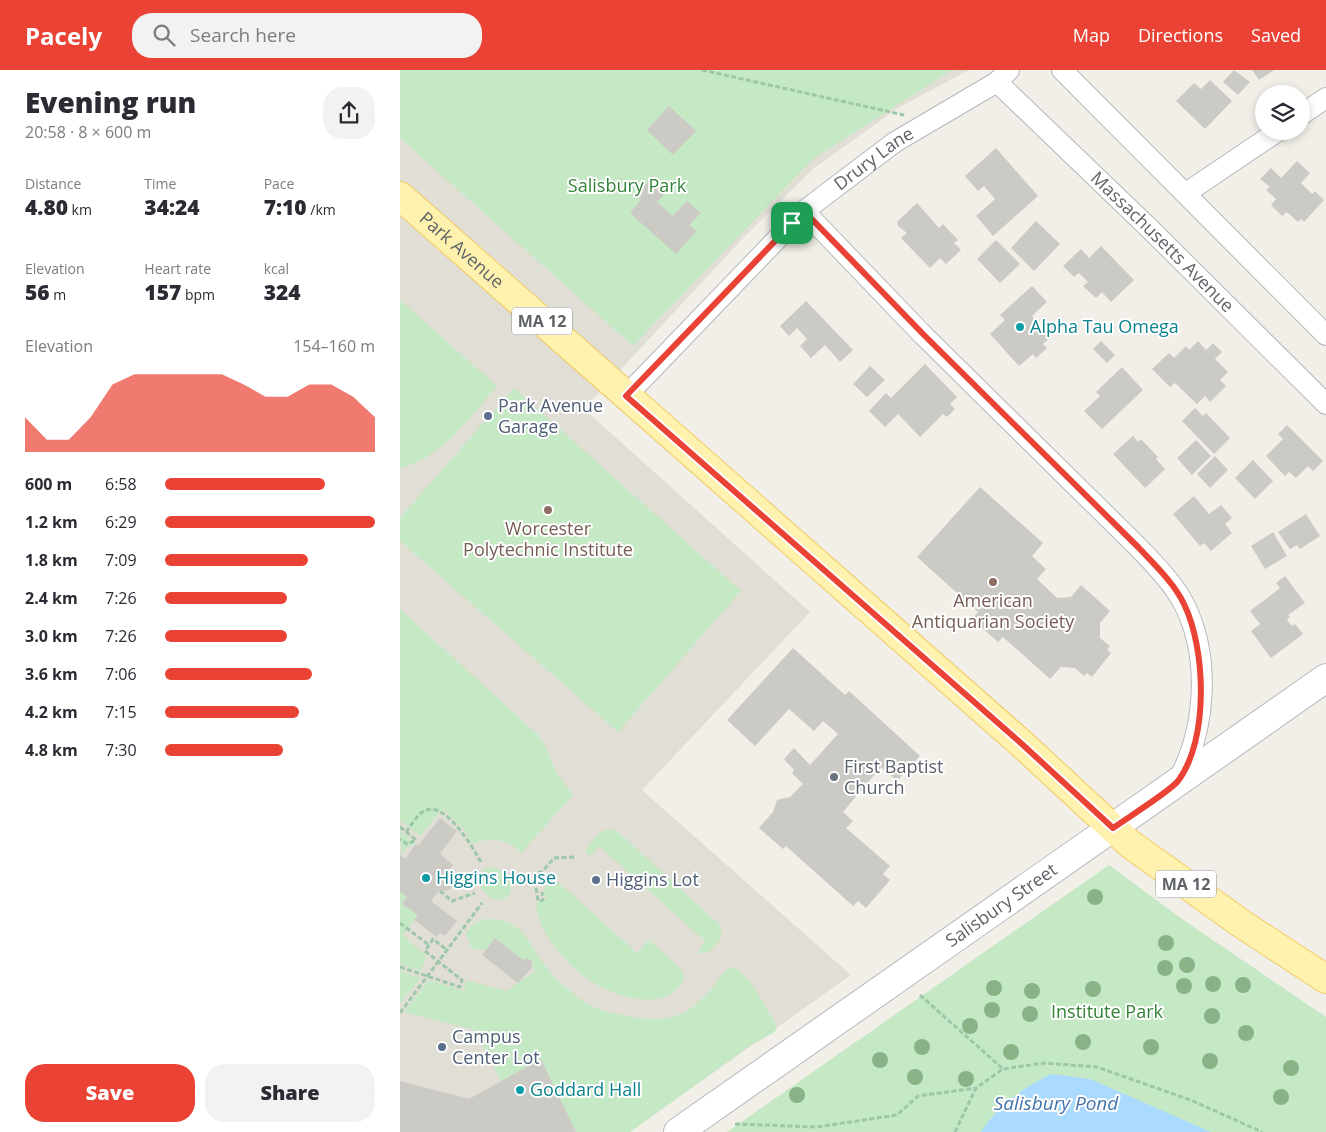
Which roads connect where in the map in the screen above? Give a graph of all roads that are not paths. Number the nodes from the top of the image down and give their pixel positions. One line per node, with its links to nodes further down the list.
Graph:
1 (1062, 70): 6 (street)
2 (1003, 76): 8 (street, Drury Lane); 11 (street, Massachusetts Avenue)
3 (1326, 98): 4 (street)
4 (1310, 109)
5 (1265, 140): 6 (street)
6 (1186, 193): 9 (street)
7 (400, 196): 10 (main road, Park Avenue / MA 12)
8 (804, 211): 10 (street, Drury Lane); 13 (street)
9 (1326, 335)
10 (626, 396): 14 (main road, Park Avenue / MA 12)
11 (1326, 404)
12 (1326, 678): 13 (main road, Salisbury Street)
13 (1177, 782): 14 (main road, Salisbury Street)
14 (1113, 828): 15 (main road, Park Avenue / MA 12); 16 (main road, Salisbury Street)
15 (1326, 978)
16 (678, 1132)

